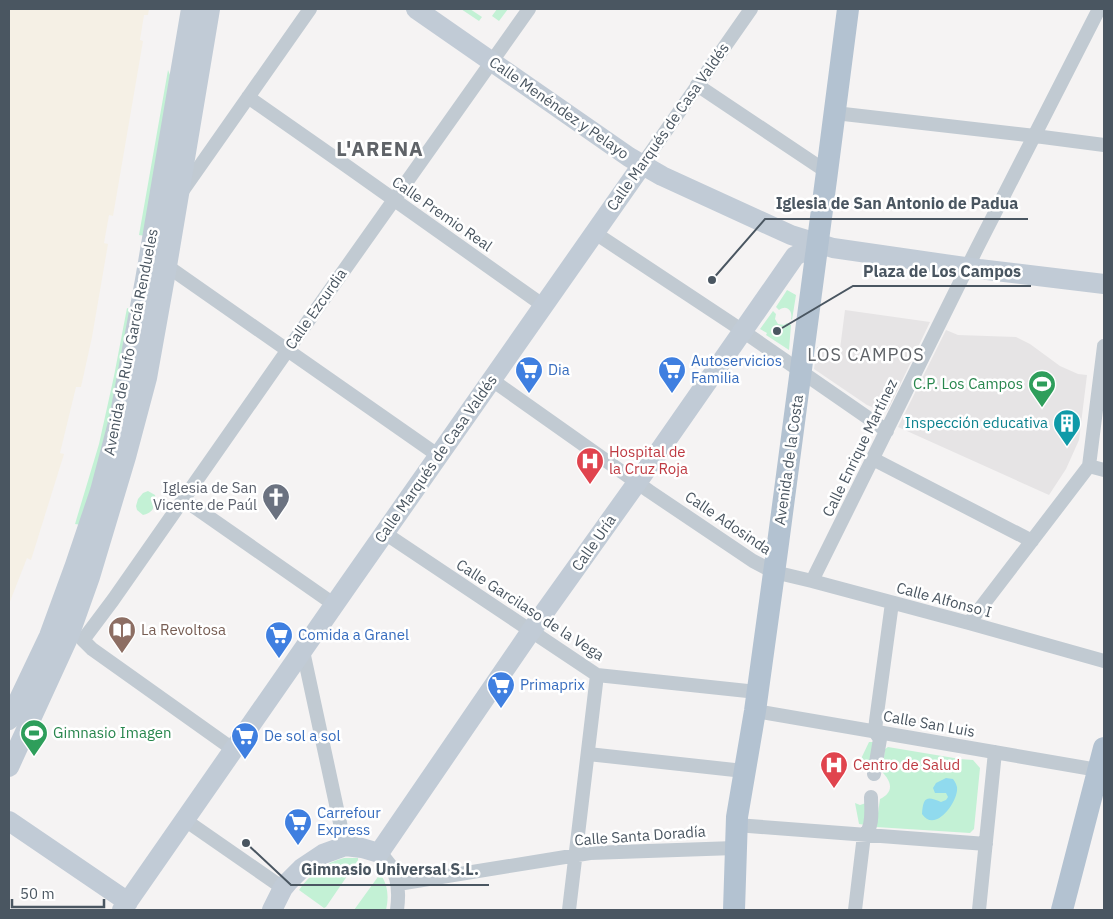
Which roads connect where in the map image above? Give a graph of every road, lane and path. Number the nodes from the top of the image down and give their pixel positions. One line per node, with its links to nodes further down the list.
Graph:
1 (191, 9): 47 (street, Avenida de Rufo García Rendueles)
2 (210, 9): 17 (street, Avenida de Rufo García Rendueles)
3 (310, 9): 11 (street)
4 (416, 9): 9 (street, Calle Menéndez y Pelayo)
5 (529, 9): 9 (street, Calle Ezcurdia)
6 (848, 9): 12 (main road, Avenida de la Costa)
7 (1099, 9): 13 (street, Calle Enrique Martínez)
8 (748, 10): 10 (street, Calle Marqués de Casa Valdés)
9 (492, 62): 15 (street, Calle Menéndez y Pelayo); 18 (street, Calle Ezcurdia)
10 (697, 85): 15 (street, Calle Marqués de Casa Valdés); 16 (street)
11 (248, 97): 17 (street); 18 (street, Calle Premio Real)
12 (835, 112): 13 (street); 16 (main road, Avenida de la Costa)
13 (1035, 136): 14 (street); 22 (street, Calle Enrique Martínez)
14 (1104, 145)
15 (642, 165): 19 (street, Calle Marqués de Casa Valdés); 20 (street, Calle Menéndez y Pelayo)
16 (827, 172): 20 (main road, Avenida de la Costa)
17 (180, 196): 21 (street, Avenida de Rufo García Rendueles)
18 (393, 199): 24 (street, Calle Premio Real); 27 (street, Calle Ezcurdia)
19 (595, 233): 24 (street, Calle Marqués de Casa Valdés); 25 (street)
20 (818, 244): 22 (street, Calle Menéndez y Pelayo); 25 (street, Calle Uría); 28 (main road, Avenida de la Costa)
21 (168, 266): 27 (street); 41 (street, Avenida de Rufo García Rendueles)
22 (968, 268): 23 (street, Calle Menéndez y Pelayo); 30 (street, Calle Enrique Martínez)
23 (1104, 284)
24 (544, 306): 29 (street, Calle Marqués de Casa Valdés)
25 (742, 331): 28 (street); 35 (street, Calle Uría)
26 (1104, 346): 33 (street)
27 (287, 350): 31 (street); 36 (street, Calle Ezcurdia)
28 (801, 372): 30 (street); 39 (main road, Avenida de la Costa)
29 (492, 380): 31 (street, Calle Marqués de Casa Valdés); 35 (street, Calle Adosinda)
30 (886, 432): 32 (street, Calle Enrique Martínez)
31 (439, 456): 37 (street, Calle Marqués de Casa Valdés)
32 (873, 459): 38 (street); 40 (street, Calle Enrique Martínez)
33 (1089, 466): 34 (street); 38 (street)
34 (1104, 470)
35 (637, 482): 39 (street, Calle Adosinda); 46 (street, Calle Uría)
36 (183, 499): 43 (street); 44 (street, Calle Ezcurdia)
37 (384, 534): 43 (street, Calle Marqués de Casa Valdés); 46 (street, Calle Garcilaso de la Vega)
38 (1032, 541): 45 (street)
39 (774, 572): 40 (street, Calle Alfonso I); 52 (main road, Avenida de la Costa)
40 (812, 581): 42 (street, Calle Alfonso I)
41 (85, 590): 44 (street); 48 (street, Avenida de Rufo García Rendueles)
42 (892, 603): 45 (street, Calle Alfonso I); 54 (street)
43 (335, 605): 49 (street, Calle Marqués de Casa Valdés)
44 (104, 611): 48 (street, Calle Ezcurdia)
45 (969, 623): 50 (street, Calle Alfonso I)
46 (531, 631): 51 (street, Calle Garcilaso de la Vega); 71 (street, Calle Uría)
47 (49, 636): 48 (street); 53 (street, Avenida de Rufo García Rendueles)
48 (76, 638): 56 (street); 59 (street, Calle Ezcurdia)
49 (303, 652): 56 (street, Calle Marqués de Casa Valdés); 69 (street)
50 (1104, 661)
51 (597, 675): 52 (street, Calle Garcilaso de la Vega); 58 (street)
52 (756, 701): 54 (street, Calle San Luis); 60 (main road, Avenida de la Costa)
53 (9, 720)
54 (875, 732): 57 (street, Calle San Luis); 62 (street)
55 (1104, 748): 61 (main road)
56 (234, 750): 64 (street, Calle Marqués de Casa Valdés)
57 (995, 752): 61 (street, Calle San Luis); 68 (street)
58 (588, 754): 60 (street); 72 (street)
59 (9, 767)
60 (744, 771): 66 (main road, Avenida de la Costa)
61 (1101, 771): 82 (main road)
62 (874, 774)
63 (871, 797): 67 (street)
64 (185, 820): 74 (street); 75 (street, Calle Marqués de Casa Valdés)
65 (9, 821): 75 (street)
66 (736, 825): 67 (street); 70 (main road, Avenida de la Costa)
67 (864, 835): 68 (street); 80 (street)
68 (986, 844): 81 (street)
69 (345, 846): 71 (street); 74 (street)
70 (735, 848): 72 (street, Calle Santa Doradía); 79 (main road, Avenida de la Costa)
71 (379, 853): 73 (street)
72 (576, 856): 73 (street, Calle Santa Doradía); 78 (street)
73 (398, 884): 77 (street)
74 (283, 888): 76 (street)
75 (125, 906)
76 (272, 910)
77 (397, 910)
78 (569, 910)
79 (734, 910)
80 (855, 910)
81 (979, 910)
82 (1062, 910)

